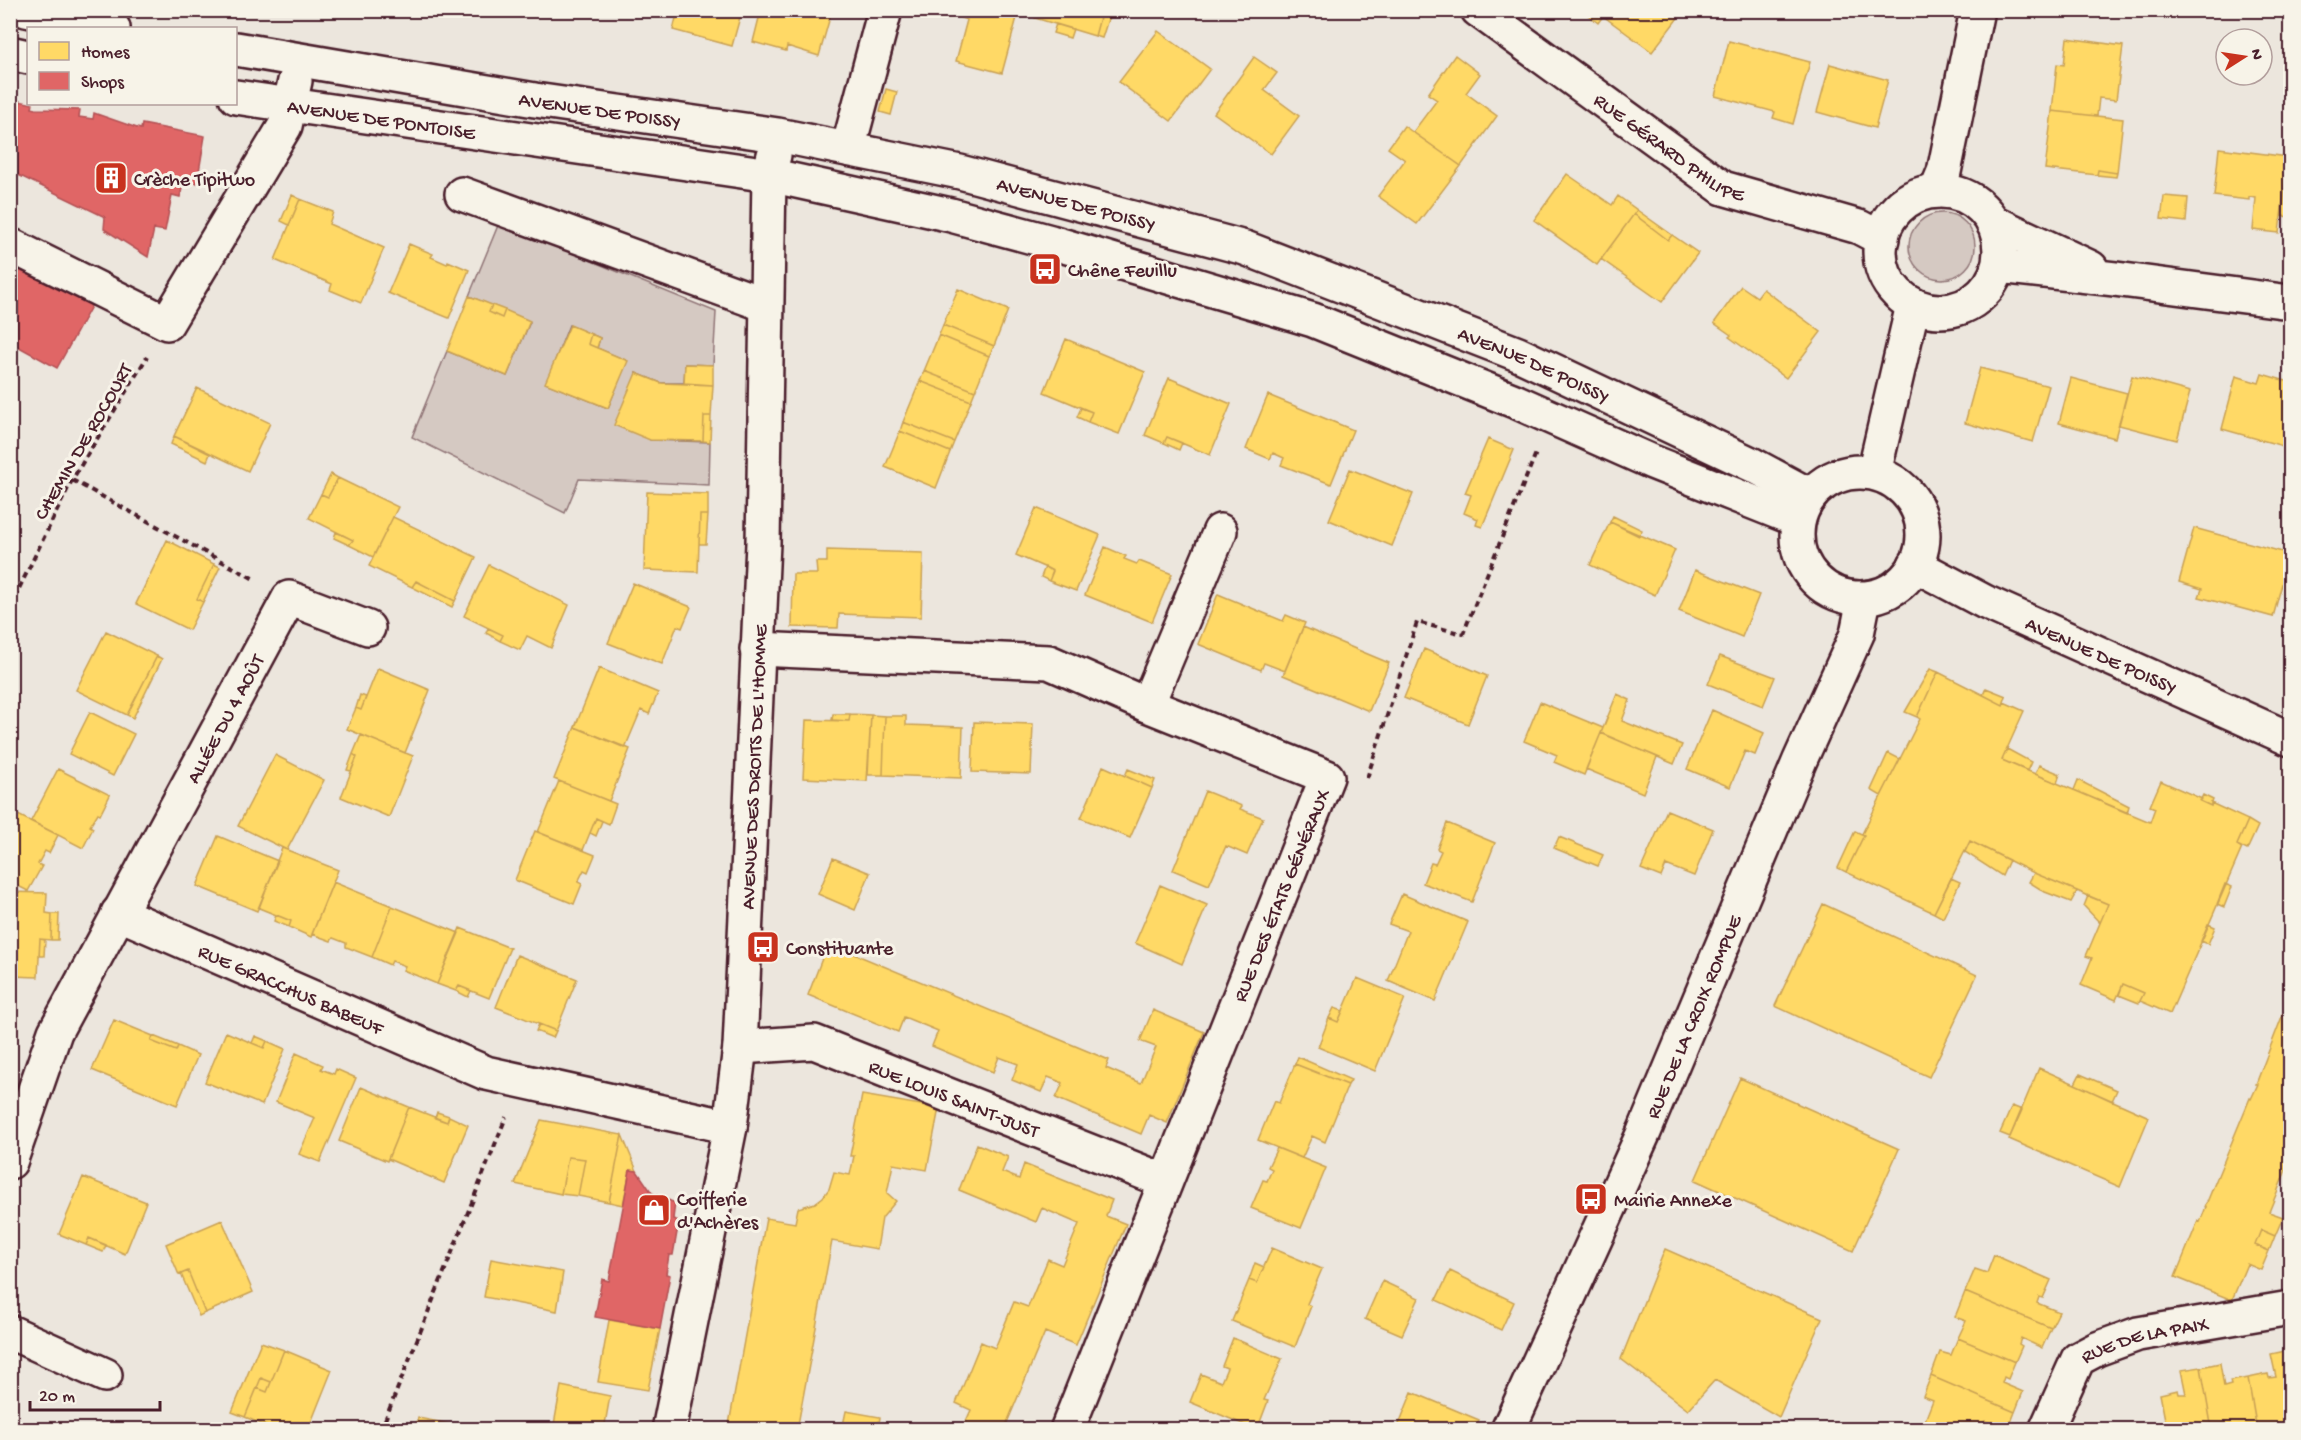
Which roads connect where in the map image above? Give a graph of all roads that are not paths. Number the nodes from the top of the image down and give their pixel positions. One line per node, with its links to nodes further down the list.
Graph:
1 (26, 10): 5 (street)
2 (885, 10): 14 (street)
3 (1478, 10): 19 (street, RUE GÉRARD PHILIPE)
4 (1977, 10): 16 (street)
5 (105, 22)
6 (237, 49): 9 (street)
7 (10, 53): 8 (street)
8 (27, 57)
9 (300, 58): 11 (street); 12 (street, AVENUE DE POISSY)
10 (237, 97): 11 (street, AVENUE DE PONTOISE)
11 (288, 114): 13 (street, AVENUE DE PONTOISE); 20 (street)
12 (778, 135): 14 (street, AVENUE DE POISSY); 15 (street, AVENUE DES DROITS DE L'HOMME)
13 (528, 139): 15 (street, AVENUE DE POISSY)
14 (848, 149): 27 (street, AVENUE DE POISSY)
15 (769, 175): 24 (street, AVENUE DES DROITS DE L'HOMME); 27 (street, AVENUE DE POISSY)
16 (1936, 191): 18 (street); 19 (street)
17 (462, 194): 24 (street)
18 (1993, 222): 21 (street); 22 (street)
19 (1882, 239): 25 (street)
20 (10, 245)
21 (1999, 266): 22 (street); 25 (street)
22 (2115, 279): 23 (street)
23 (2290, 302)
24 (766, 305): 32 (street, AVENUE DES DROITS DE L'HOMME)
25 (1913, 305): 26 (street)
26 (1874, 473): 27 (street); 29 (street)
27 (1803, 508): 30 (street)
28 (1220, 531): 33 (street)
29 (1915, 565): 30 (street); 34 (street, AVENUE DE POISSY)
30 (1864, 599): 45 (street, RUE DE LA CROIX ROMPUE)
31 (368, 628): 35 (street, ALLÉE DU 4 AOÛT)
32 (757, 649): 33 (street, RUE DES ÉTATS GÉNÉRAUX); 36 (street, AVENUE DES DROITS DE L'HOMME)
33 (1147, 705): 39 (street, RUE DES ÉTATS GÉNÉRAUX)
34 (2290, 739)
35 (118, 913): 37 (street, RUE GRACCHUS BABEUF); 38 (street)
36 (740, 1047): 37 (street, AVENUE DES DROITS DE L'HOMME); 39 (street, RUE LOUIS SAINT-JUST)
37 (730, 1127): 43 (street, AVENUE DES DROITS DE L'HOMME)
38 (10, 1162)
39 (1165, 1181): 44 (street, RUE DES ÉTATS GÉNÉRAUX)
40 (2290, 1308): 46 (street, RUE DE LA PAIX)
41 (10, 1332): 42 (street)
42 (105, 1375)
43 (669, 1430)
44 (1067, 1430)
45 (1508, 1430)
46 (2046, 1430)

